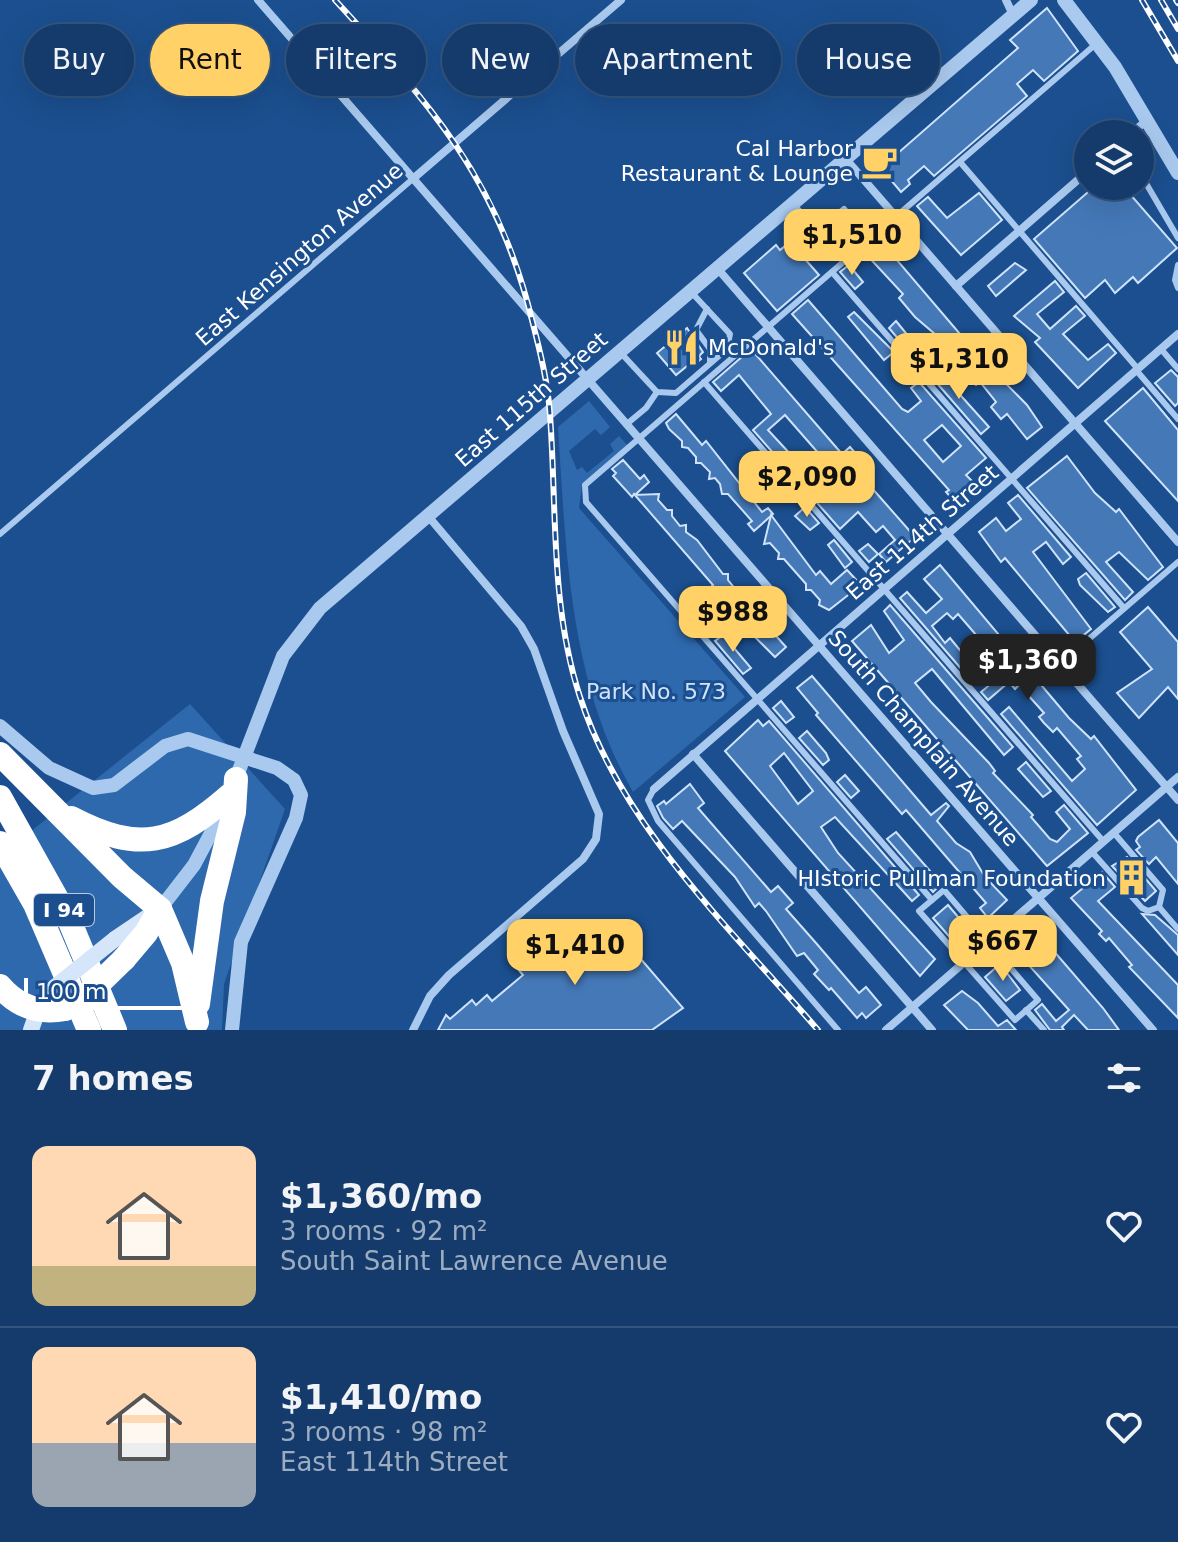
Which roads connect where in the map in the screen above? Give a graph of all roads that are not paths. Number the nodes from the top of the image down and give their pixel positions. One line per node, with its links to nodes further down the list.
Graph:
1 (258, 0): 13 (street, South Champlain Avenue)
2 (621, 0): 13 (street, East Kensington Avenue)
3 (1006, 0): 6 (street)
4 (1031, 0): 6 (street, East 115th Street)
5 (1064, 0): 7 (street)
6 (1013, 15): 10 (street, East 115th Street)
7 (1097, 42): 8 (street); 11 (lane)
8 (1147, 120)
9 (1154, 132): 12 (street)
10 (845, 158): 16 (street, East 115th Street); 17 (street)
11 (960, 162): 17 (lane); 19 (lane)
12 (1178, 173)
13 (415, 177): 35 (street, South Champlain Avenue); 44 (lane, East Kensington Avenue)
14 (1074, 183): 19 (street)
15 (1154, 197): 20 (lane)
16 (793, 203): 18 (lane); 22 (street, East 115th Street)
17 (896, 217): 23 (lane); 24 (street)
18 (817, 231): 18 (lane)
19 (1019, 231): 24 (street); 33 (lane)
20 (1178, 238)
21 (1178, 265): 25 (lane)
22 (717, 268): 26 (street, East 115th Street); 28 (street)
23 (832, 272): 28 (lane); 42 (lane)
24 (956, 286): 40 (street)
25 (1178, 288)
26 (690, 291): 27 (lane); 31 (street, East 115th Street)
27 (707, 309): 32 (lane); 32 (lane)
28 (768, 327): 36 (lane); 45 (street)
29 (1178, 334): 30 (street, East 114th Street)
30 (1161, 349): 33 (street, East 114th Street); 34 (lane)
31 (620, 352): 35 (street, East 115th Street); 37 (lane)
32 (710, 363): 37 (lane)
33 (1137, 369): 38 (lane); 40 (street, East 114th Street)
34 (1178, 369)
35 (589, 378): 39 (street, South Champlain Avenue); 43 (street, East 115th Street)
36 (704, 382): 41 (lane); 48 (lane)
37 (657, 392): 39 (lane)
38 (1178, 419)
39 (628, 423): 41 (street, South Champlain Avenue)
40 (1075, 423): 42 (street, East 114th Street); 46 (street)
41 (641, 437): 50 (street, South Champlain Avenue); 52 (lane)
42 (1011, 478): 45 (street, East 114th Street); 49 (lane)
43 (428, 516): 56 (street, East 115th Street); 83 (street)
44 (0, 534)
45 (947, 534): 48 (street, East 114th Street); 51 (street)
46 (1178, 542)
47 (1178, 562): 49 (lane)
48 (884, 589): 50 (street, East 114th Street); 65 (lane)
49 (1124, 608): 51 (lane)
50 (820, 645): 52 (street, East 114th Street); 68 (street, South Champlain Avenue)
51 (1060, 664): 59 (street)
52 (757, 699): 55 (street, East 114th Street); 69 (lane)
53 (0, 726): 56 (street)
54 (0, 754): 63 (highway)
55 (693, 754): 60 (street, East 114th Street); 76 (street)
56 (244, 756): 58 (street, East 115th Street); 82 (street)
57 (1178, 777): 59 (street)
58 (233, 787): 63 (highway); 71 (street, East 115th Street); 79 (highway)
59 (1167, 787): 62 (street); 64 (street)
60 (654, 789): 84 (lane)
61 (0, 797): 81 (highway, I 94)
62 (1178, 800)
63 (53, 808): 71 (highway)
64 (1114, 833): 65 (street); 70 (lane)
65 (1104, 842): 67 (street)
66 (0, 843): 80 (highway, I 94)
67 (1092, 852): 68 (street); 70 (lane)
68 (1039, 898): 73 (street); 88 (street, South Champlain Avenue)
69 (932, 900): 73 (lane); 74 (lane)
70 (1159, 907): 72 (lane)
71 (160, 909): 78 (highway, bridge); 79 (highway)
72 (1178, 929)
73 (988, 942): 74 (street); 77 (lane)
74 (965, 962): 76 (street); 77 (lane)
75 (0, 986): 78 (highway)
76 (912, 1008): 85 (street); 86 (street)
77 (1026, 1010): 87 (lane)
78 (34, 1020)
79 (197, 1026)
80 (89, 1030)
81 (115, 1030)
82 (232, 1030)
83 (413, 1030)
84 (838, 1030)
85 (886, 1030)
86 (932, 1030)
87 (1044, 1030)
88 (1153, 1030)

